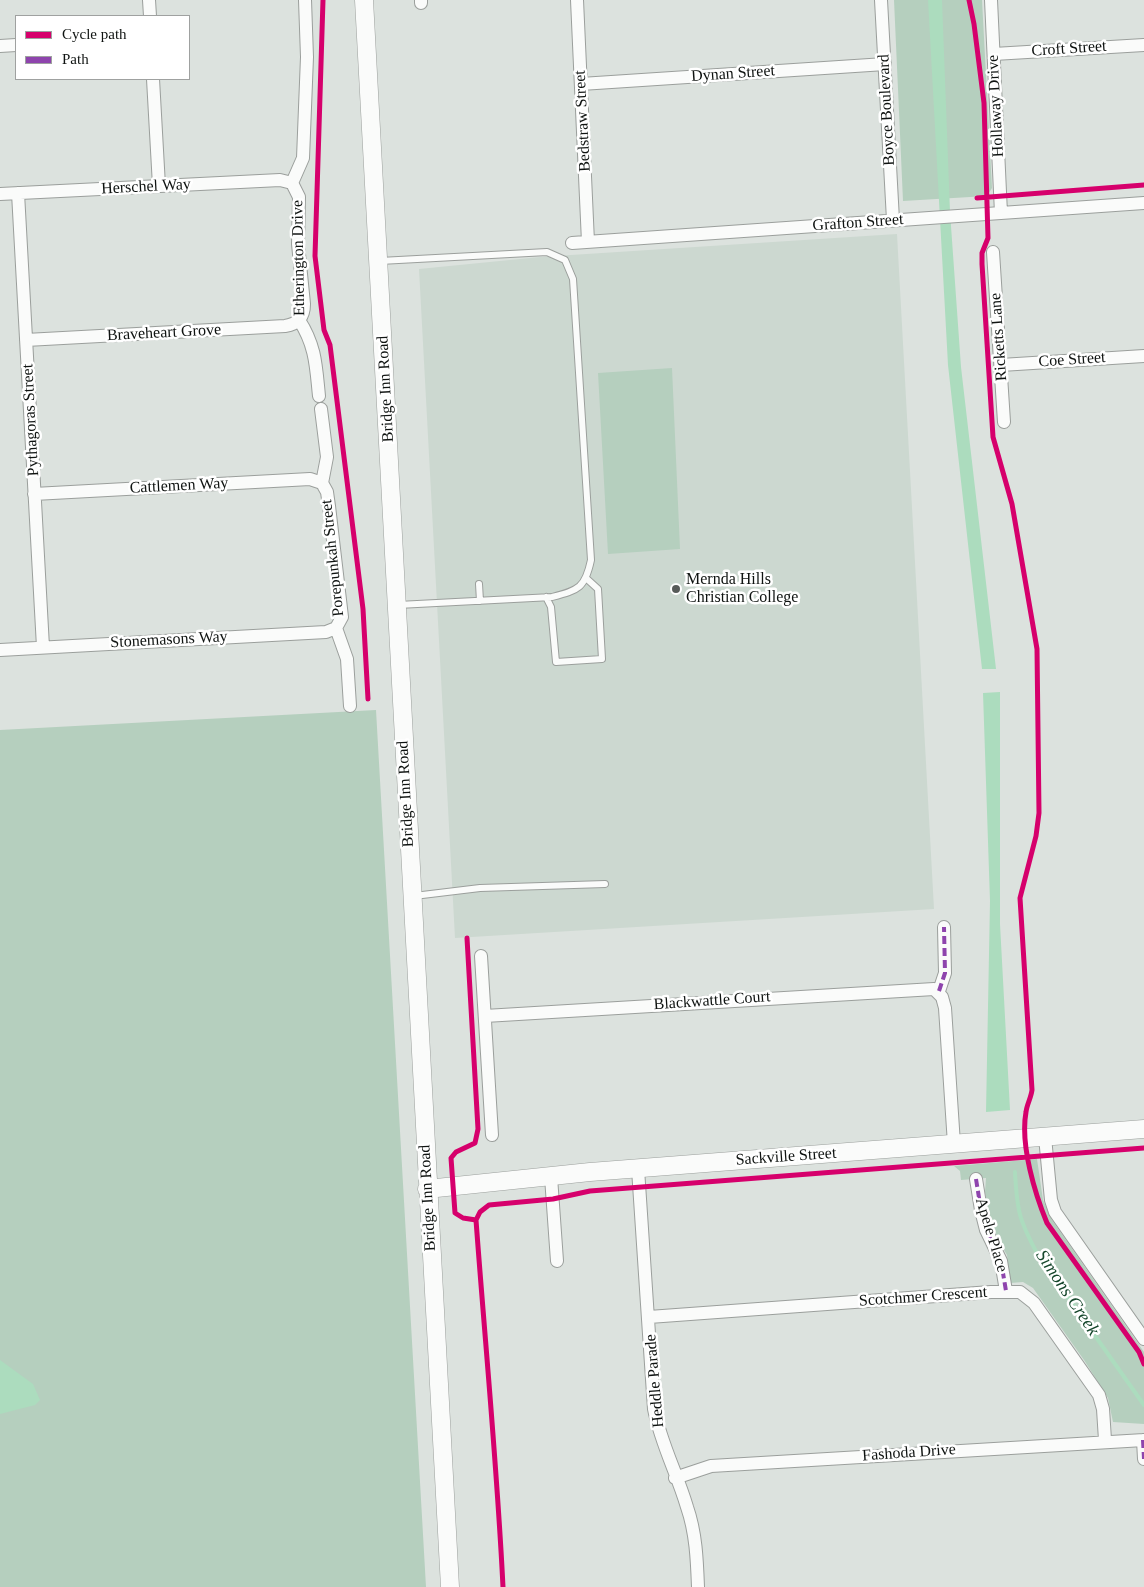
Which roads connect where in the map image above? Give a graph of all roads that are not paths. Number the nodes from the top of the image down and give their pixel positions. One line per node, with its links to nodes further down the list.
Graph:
1 (149, 0): 7 (street)
2 (305, 0): 15 (street, Etherington Drive)
3 (364, 0): 25 (main road, Bridge Inn Road)
4 (577, 0): 14 (street, Bedstraw Street)
5 (881, 0): 12 (street, Boyce Boulevard)
6 (991, 0): 11 (street, Hollaway Drive)
7 (150, 15)
8 (15, 45): 10 (street)
9 (1144, 45): 11 (street, Croft Street)
10 (0, 46)
11 (994, 54): 20 (street, Hollaway Drive)
12 (885, 64): 14 (street, Dynan Street); 21 (street, Boyce Boulevard)
13 (153, 80): 16 (street)
14 (581, 84): 22 (street, Bedstraw Street)
15 (292, 183): 16 (street, Herschel Way); 26 (street, Etherington Drive)
16 (159, 186): 17 (street, Herschel Way)
17 (18, 193): 18 (street, Herschel Way); 27 (street, Pythagoras Street)
18 (0, 194)
19 (1144, 203): 20 (street, Grafton Street)
20 (1001, 213): 21 (street, Grafton Street)
21 (893, 220): 22 (street, Grafton Street)
22 (588, 242): 23 (street, Grafton Street)
23 (572, 243)
24 (993, 252): 29 (street, Ricketts Lane)
25 (379, 261): 34 (lane); 38 (main road, Bridge Inn Road)
26 (299, 320): 27 (street, Braveheart Grove); 30 (street, Etherington Drive)
27 (26, 340): 33 (street, Pythagoras Street)
28 (1144, 356): 29 (street, Coe Street)
29 (1001, 365): 31 (street, Ricketts Lane)
30 (320, 403): 32 (street, Porepunkah Street)
31 (1004, 422)
32 (322, 483): 33 (street, Cattlemen Way); 39 (street, Porepunkah Street)
33 (34, 494): 40 (street, Pythagoras Street)
34 (587, 579): 36 (lane); 36 (lane)
35 (479, 584): 37 (lane)
36 (546, 597): 37 (lane)
37 (480, 601): 38 (lane)
38 (397, 606): 44 (main road, Bridge Inn Road)
39 (336, 628): 40 (street, Stonemasons Way); 42 (street, Porepunkah Street)
40 (43, 647): 41 (street, Stonemasons Way)
41 (0, 650)
42 (350, 706)
43 (605, 884): 44 (lane)
44 (412, 897): 56 (main road, Bridge Inn Road)
45 (944, 927): 47 (street)
46 (481, 956): 48 (street)
47 (938, 991): 48 (street, Blackwattle Court); 52 (street)
48 (485, 1016): 50 (street)
49 (1144, 1130): 51 (main road, Sackville Street)
50 (492, 1135)
51 (1045, 1137): 52 (main road, Sackville Street); 60 (street)
52 (954, 1144): 53 (main road, Sackville Street)
53 (638, 1169): 54 (main road, Sackville Street); 59 (street, Heddle Parade)
54 (551, 1177): 56 (main road, Sackville Street); 57 (street)
55 (976, 1179): 58 (street, Apele Place)
56 (428, 1189): 65 (main road, Bridge Inn Road)
57 (557, 1262)
58 (1006, 1291): 59 (street, Scotchmer Crescent); 61 (street, Scotchmer Crescent)
59 (649, 1318): 64 (street, Heddle Parade)
60 (1144, 1339)
61 (1105, 1440): 62 (street, Fashoda Drive); 64 (street, Fashoda Drive)
62 (1144, 1440): 63 (street)
63 (1144, 1459)
64 (675, 1478): 66 (street, Heddle Parade)
65 (450, 1587)
66 (698, 1587)

